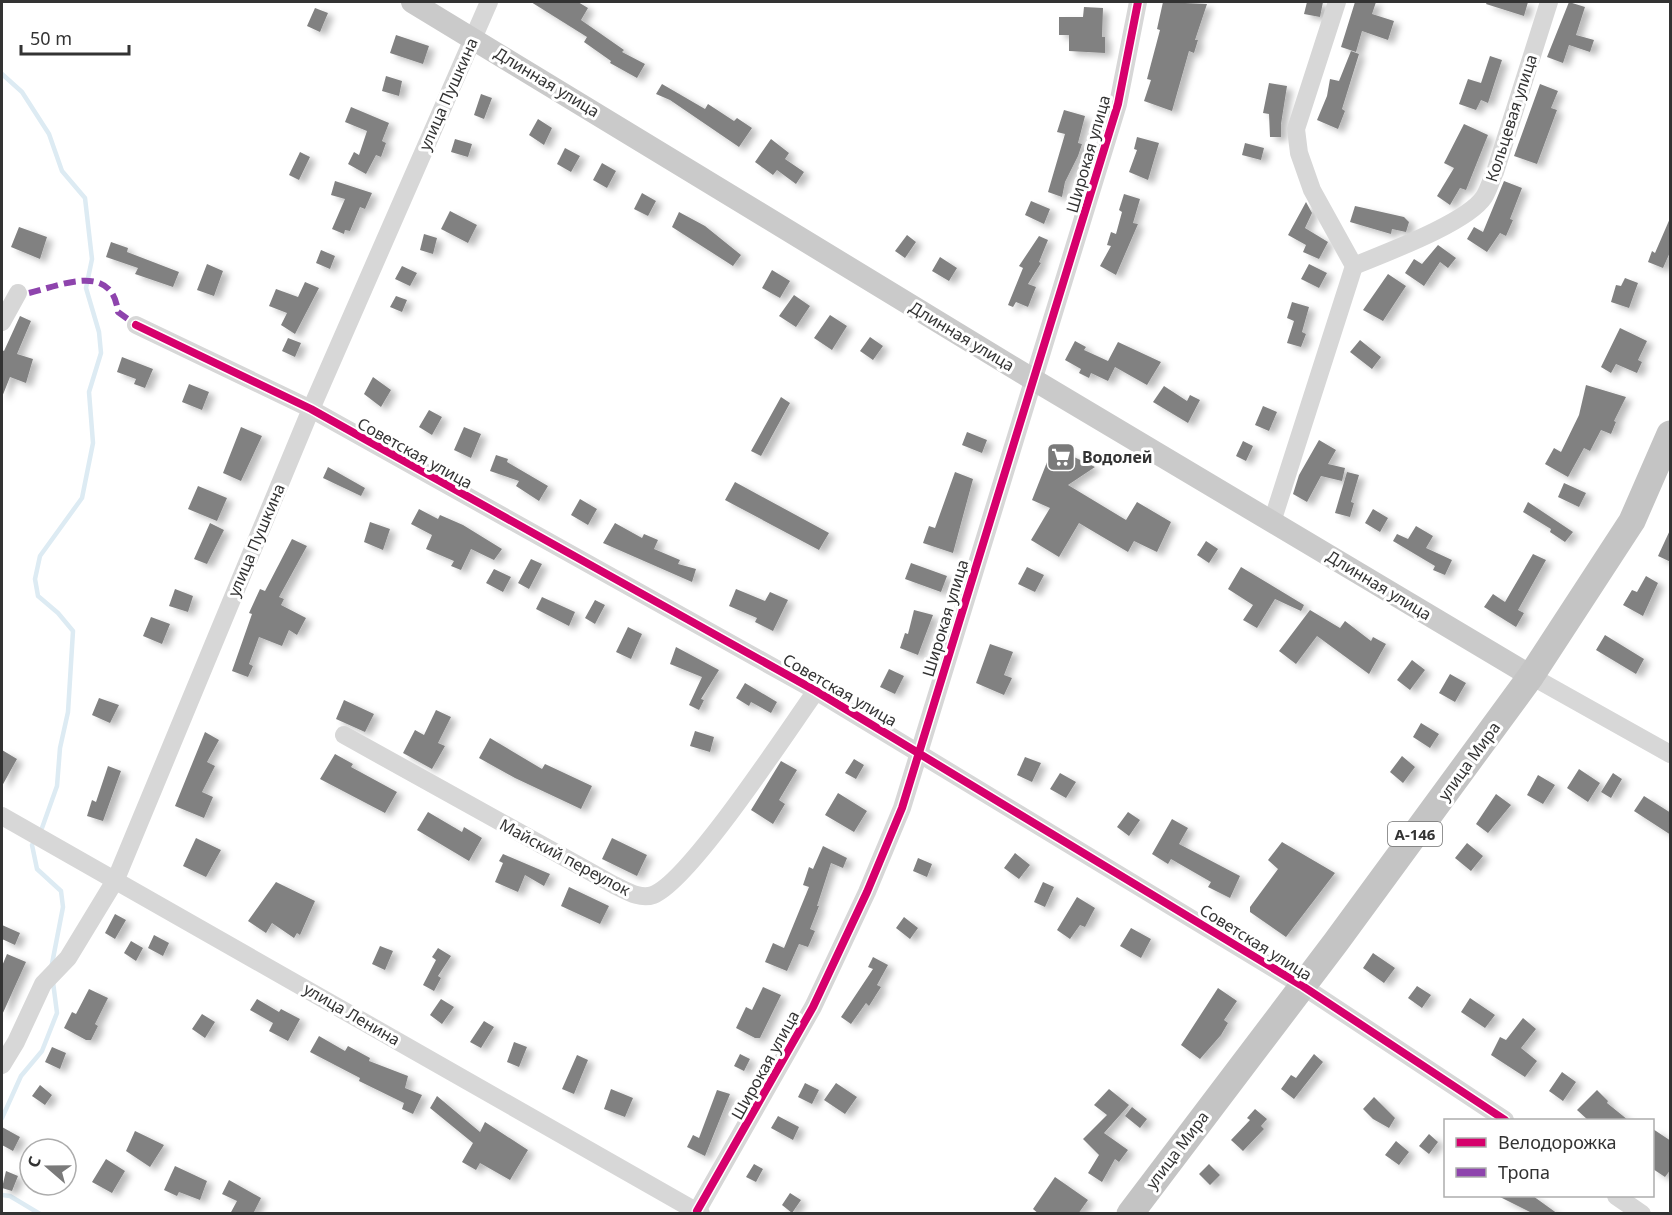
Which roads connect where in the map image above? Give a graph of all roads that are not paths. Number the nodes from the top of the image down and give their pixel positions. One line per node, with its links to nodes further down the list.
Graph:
1 (412, 2): 6 (main road, Длинная улица)
2 (489, 2): 6 (street, улица Пушкина)
3 (1138, 2): 11 (street, Широкая улица)
4 (1337, 2): 7 (street)
5 (1549, 2): 7 (street, Кольцевая улица)
6 (473, 37): 11 (main road, Длинная улица); 12 (street, улица Пушкина)
7 (1354, 266): 14 (street)
8 (16, 290): 9 (street)
9 (2, 322)
10 (136, 325): 12 (street, Советская улица)
11 (1034, 380): 14 (main road, Длинная улица); 18 (street, Широкая улица)
12 (311, 409): 16 (street, Советская улица); 21 (street, улица Пушкина)
13 (1671, 434): 15 (highway, улица Мира / А-146)
14 (1272, 522): 15 (main road, Длинная улица)
15 (1532, 676): 19 (street, Длинная улица); 22 (highway, улица Мира / А-146)
16 (816, 691): 17 (street, Майский переулок); 18 (street, Советская улица)
17 (344, 735)
18 (918, 751): 22 (street, Советская улица); 26 (street, Широкая улица)
19 (1671, 754)
20 (2, 816): 21 (street, улица Ленина)
21 (116, 879): 23 (street, улица Пушкина); 26 (street, улица Ленина)
22 (1301, 985): 24 (street, Советская улица); 27 (highway, улица Мира / А-146)
23 (2, 1065)
24 (1503, 1119)
25 (1617, 1197): 28 (street)
26 (692, 1211)
27 (1130, 1214)
28 (1642, 1214)

